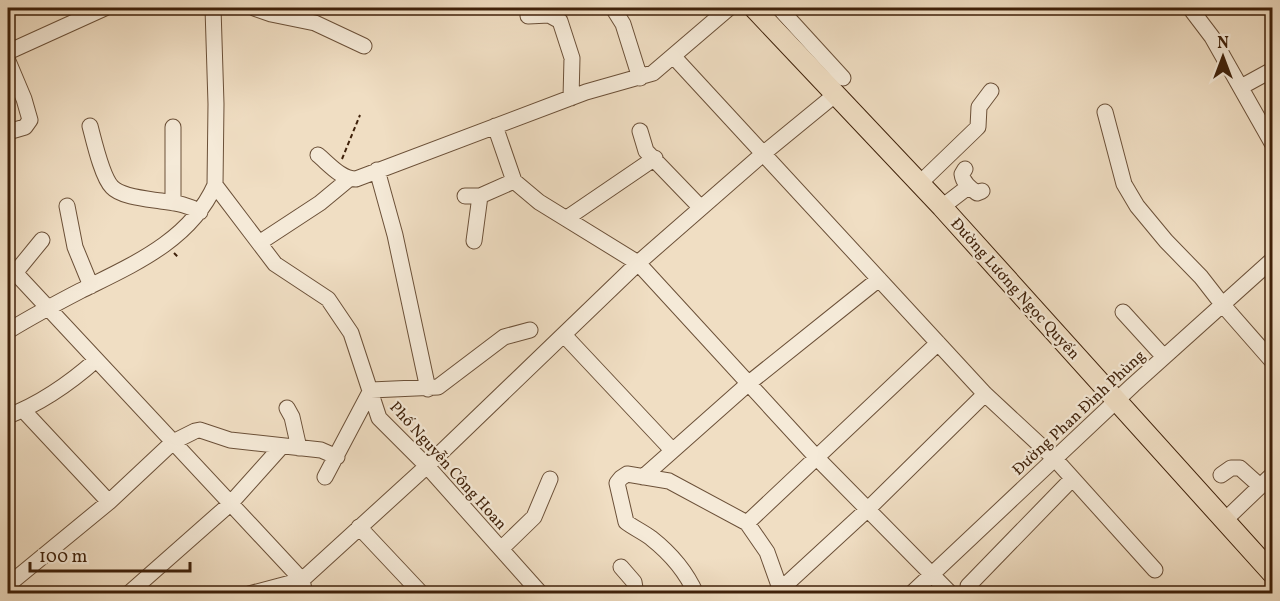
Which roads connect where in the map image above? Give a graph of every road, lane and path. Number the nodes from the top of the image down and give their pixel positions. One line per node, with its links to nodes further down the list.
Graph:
1 (105, 8): 11 (street)
2 (213, 8): 36 (street)
3 (254, 8): 10 (street)
4 (613, 8): 15 (street)
5 (729, 8): 12 (street)
6 (754, 8): 9 (main road, Đường Lương Ngọc Quyến)
7 (1190, 8): 17 (street)
8 (528, 16): 19 (street)
9 (785, 16): 16 (main road, Đường Lương Ngọc Quyến)
10 (364, 46)
11 (8, 52)
12 (674, 57): 15 (street); 28 (street)
13 (8, 61): 26 (street)
14 (1272, 70): 17 (street)
15 (640, 78): 19 (street)
16 (839, 86): 28 (street); 35 (main road, Đường Lương Ngọc Quyến)
17 (1241, 87): 27 (street)
18 (991, 91): 35 (street)
19 (571, 98): 23 (street)
20 (1105, 111): 51 (street)
21 (360, 115): 33 (path)
22 (90, 126): 37 (street)
23 (495, 126): 32 (street); 34 (street)
24 (174, 127): 37 (street)
25 (640, 131): 30 (street)
26 (8, 132)
27 (1272, 143)
28 (764, 153): 40 (street); 49 (street)
29 (318, 154): 33 (street)
30 (655, 158): 40 (street); 42 (street)
31 (965, 169): 39 (street)
32 (377, 170): 33 (street); 62 (street)
33 (344, 176): 45 (street)
34 (514, 181): 42 (street); 44 (street)
35 (920, 183): 39 (main road, Đường Lương Ngọc Quyến)
36 (215, 185): 41 (street); 45 (street, Phố Nguyễn Công Hoan)
37 (173, 202): 41 (street)
38 (67, 206): 50 (street)
39 (942, 207): 65 (main road, Đường Lương Ngọc Quyến)
40 (701, 208): 47 (street)
41 (200, 212): 50 (street)
42 (567, 218): 47 (street)
43 (42, 240): 48 (street)
44 (474, 241)
45 (259, 243): 63 (street, Phố Nguyễn Công Hoan)
46 (1272, 260): 51 (street, Đường Phan Đình Phùng)
47 (638, 263): 56 (street); 61 (street)
48 (11, 269): 52 (street)
49 (879, 279): 57 (street); 61 (street)
50 (91, 286): 52 (street)
51 (1222, 304): 58 (street, Đường Phan Đình Phùng); 60 (street)
52 (47, 308): 55 (street); 59 (street)
53 (1124, 312): 58 (street)
54 (530, 330): 62 (street)
55 (8, 331)
56 (564, 335): 72 (street); 76 (street)
57 (938, 344): 64 (street); 74 (street)
58 (1164, 357): 65 (street, Đường Phan Đình Phùng)
59 (96, 360): 67 (street); 69 (street)
60 (1272, 361)
61 (749, 383): 72 (street); 74 (street)
62 (428, 389): 63 (street)
63 (371, 390): 73 (street); 76 (street, Phố Nguyễn Công Hoan)
64 (985, 394): 75 (street); 86 (street)
65 (1117, 400): 75 (street, Đường Phan Đình Phùng); 87 (main road, Đường Lương Ngọc Quyến)
66 (287, 408): 71 (street)
67 (23, 410): 68 (street); 84 (street)
68 (8, 416)
69 (173, 442): 70 (street); 84 (street); 85 (street)
70 (282, 446): 71 (street); 85 (street)
71 (299, 448): 73 (street)
72 (672, 450): 80 (street)
73 (337, 457): 79 (street)
74 (817, 458): 86 (street); 88 (street)
75 (1055, 459): 82 (street); 93 (street, Đường Phan Đình Phùng)
76 (427, 466): 89 (street); 90 (street, Phố Nguyễn Công Hoan)
77 (1221, 475): 83 (street)
78 (1272, 475): 83 (street)
79 (326, 477)
80 (644, 477): 88 (street); 104 (street)
81 (550, 479): 90 (street)
82 (1072, 479): 92 (street); 96 (street)
83 (1260, 486): 87 (street)
84 (109, 502): 95 (street)
85 (230, 504): 97 (street); 99 (street)
86 (868, 509): 93 (street); 98 (street)
87 (1225, 520): 94 (main road, Đường Lương Ngọc Quyến)
88 (747, 523): 98 (street)
89 (359, 527): 97 (street); 101 (street)
90 (501, 549): 102 (street, Phố Nguyễn Công Hoan)
91 (621, 567): 103 (street)
92 (1155, 570)
93 (932, 573): 105 (street, Đường Phan Đình Phùng); 106 (street)
94 (1272, 573)
95 (8, 585)
96 (968, 586)
97 (303, 587): 100 (street)
98 (781, 592)
99 (128, 594)
100 (249, 594)
101 (422, 594)
102 (541, 594)
103 (636, 594)
104 (696, 594)
105 (911, 594)
106 (951, 594)

